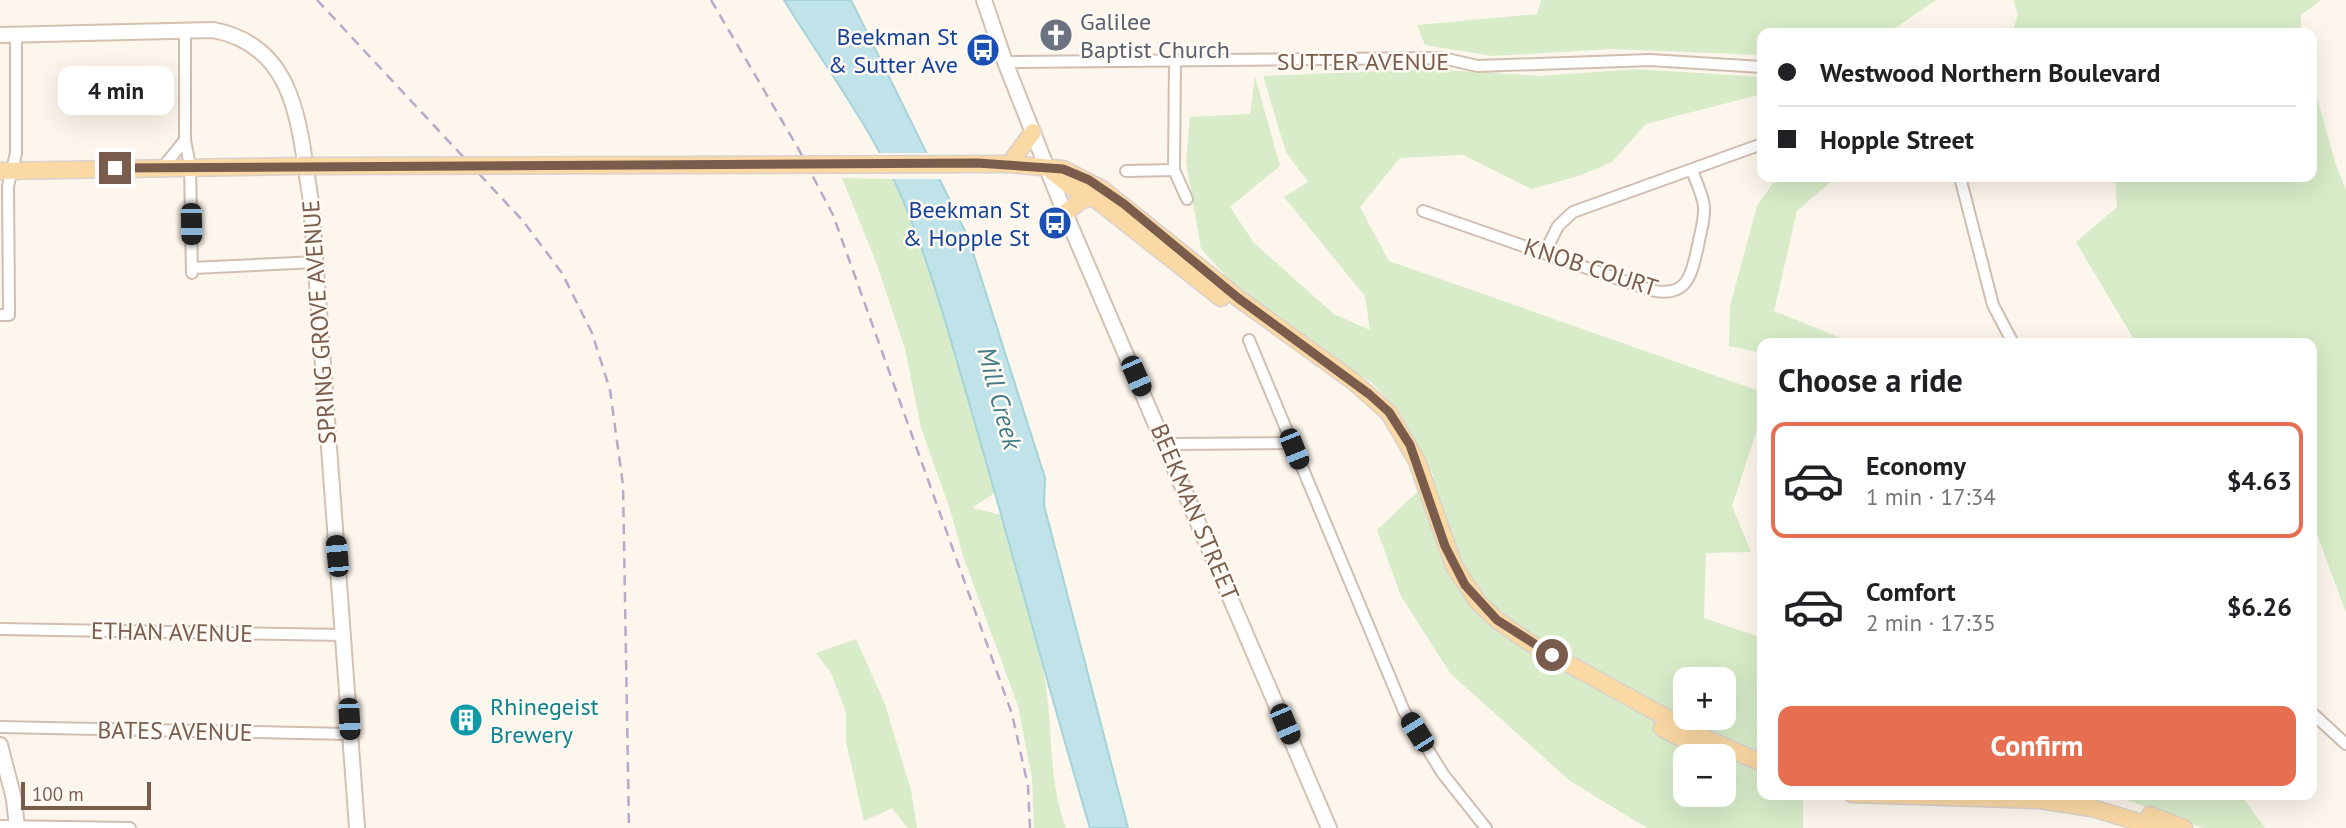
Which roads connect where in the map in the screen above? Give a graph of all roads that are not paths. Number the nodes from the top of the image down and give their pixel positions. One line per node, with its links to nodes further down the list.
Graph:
1 (984, 0): 6 (main road, BEEKMAN STREET)
2 (185, 30): 4 (main road, SPRING GROVE AVENUE); 9 (street); 25 (main road, SPRING GROVE AVENUE)
3 (0, 35): 4 (main road, SPRING GROVE AVENUE)
4 (16, 35): 17 (street)
5 (1175, 61): 6 (street, SUTTER AVENUE); 7 (street, SUTTER AVENUE); 15 (street)
6 (1005, 62): 8 (main road, BEEKMAN STREET)
7 (1757, 66)
8 (1032, 132): 11 (main road); 14 (main road, BEEKMAN STREET)
9 (185, 140): 12 (street); 13 (street)
10 (1757, 146): 16 (street)
11 (1014, 162): 13 (main road, bridge); 14 (main road)
12 (164, 166): 13 (main road); 17 (main road)
13 (190, 166): 25 (street)
14 (1047, 168): 20 (main road); 23 (main road, BEEKMAN STREET); 39 (main road)
15 (1174, 170): 18 (street); 21 (street)
16 (1692, 170): 24 (street); 24 (street, KNOB COURT)
17 (6, 171): 26 (street)
18 (1126, 171)
19 (1961, 182): 27 (street)
20 (1093, 197): 23 (main road); 36 (main road)
21 (1187, 199)
22 (1423, 211): 24 (street, KNOB COURT)
23 (1065, 213): 30 (main road, BEEKMAN STREET)
24 (1545, 253)
25 (316, 262): 32 (main road, SPRING GROVE AVENUE)
26 (4, 315)
27 (2010, 338)
28 (1248, 340): 29 (street)
29 (1292, 443): 30 (street); 50 (street)
30 (1166, 444): 49 (main road, BEEKMAN STREET)
31 (0, 629): 32 (street, ETHAN AVENUE)
32 (344, 635): 35 (main road, SPRING GROVE AVENUE)
33 (2317, 718): 37 (street)
34 (0, 727): 35 (street, BATES AVENUE)
35 (349, 734): 48 (main road, SPRING GROVE AVENUE)
36 (1693, 744)
37 (2346, 744)
38 (0, 745): 41 (main road)
39 (1757, 761)
40 (1736, 764): 42 (main road)
41 (3, 768): 46 (main road)
42 (1757, 772)
43 (2040, 800): 51 (main road)
44 (2098, 800): 52 (main road)
45 (0, 826): 46 (street)
46 (17, 827): 47 (street)
47 (130, 828)
48 (356, 828)
49 (1329, 828)
50 (1486, 828)
51 (2159, 828)
52 (2184, 828)

